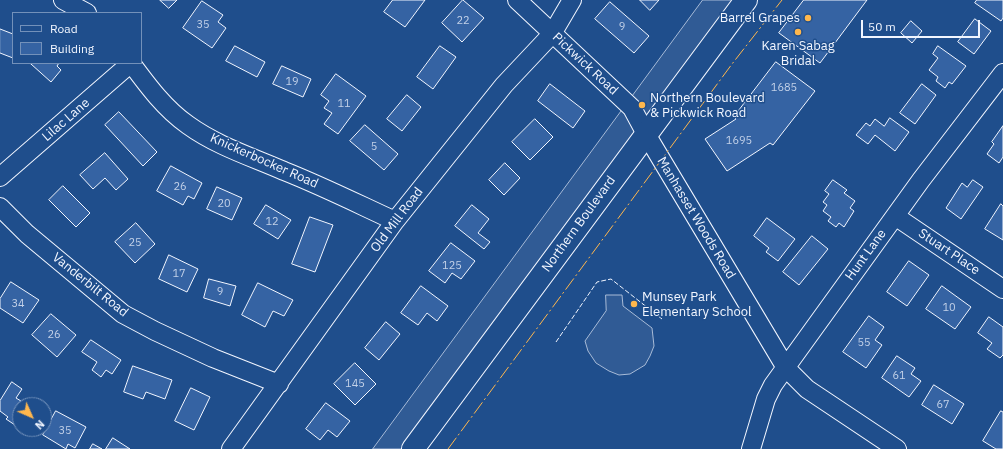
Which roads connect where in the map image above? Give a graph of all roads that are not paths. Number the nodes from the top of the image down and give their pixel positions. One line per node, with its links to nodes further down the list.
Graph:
1 (63, 0): 5 (street)
2 (517, 0): 6 (street, Pickwick Road)
3 (572, 0): 6 (street, Old Mill Road)
4 (746, 0): 10 (main road, Northern Boulevard)
5 (85, 12)
6 (552, 34): 10 (street, Pickwick Road); 14 (street, Old Mill Road)
7 (130, 64): 11 (street, Lilac Lane)
8 (132, 64): 14 (street, Knickerbocker Road)
9 (1003, 73): 13 (street, Hunt Lane)
10 (646, 134): 16 (street, Manhasset Woods Road); 19 (main road, Northern Boulevard)
11 (0, 177)
12 (0, 207): 17 (street, Vanderbilt Road)
13 (895, 216): 15 (street, Stuart Place); 16 (street, Hunt Lane)
14 (395, 221): 17 (street, Old Mill Road)
15 (1003, 289)
16 (786, 368): 20 (street, Hunt Lane); 21 (street, Manhasset Woods Road)
17 (278, 384): 18 (street, Old Mill Road)
18 (231, 449)
19 (413, 449)
20 (751, 449)
21 (897, 449)

